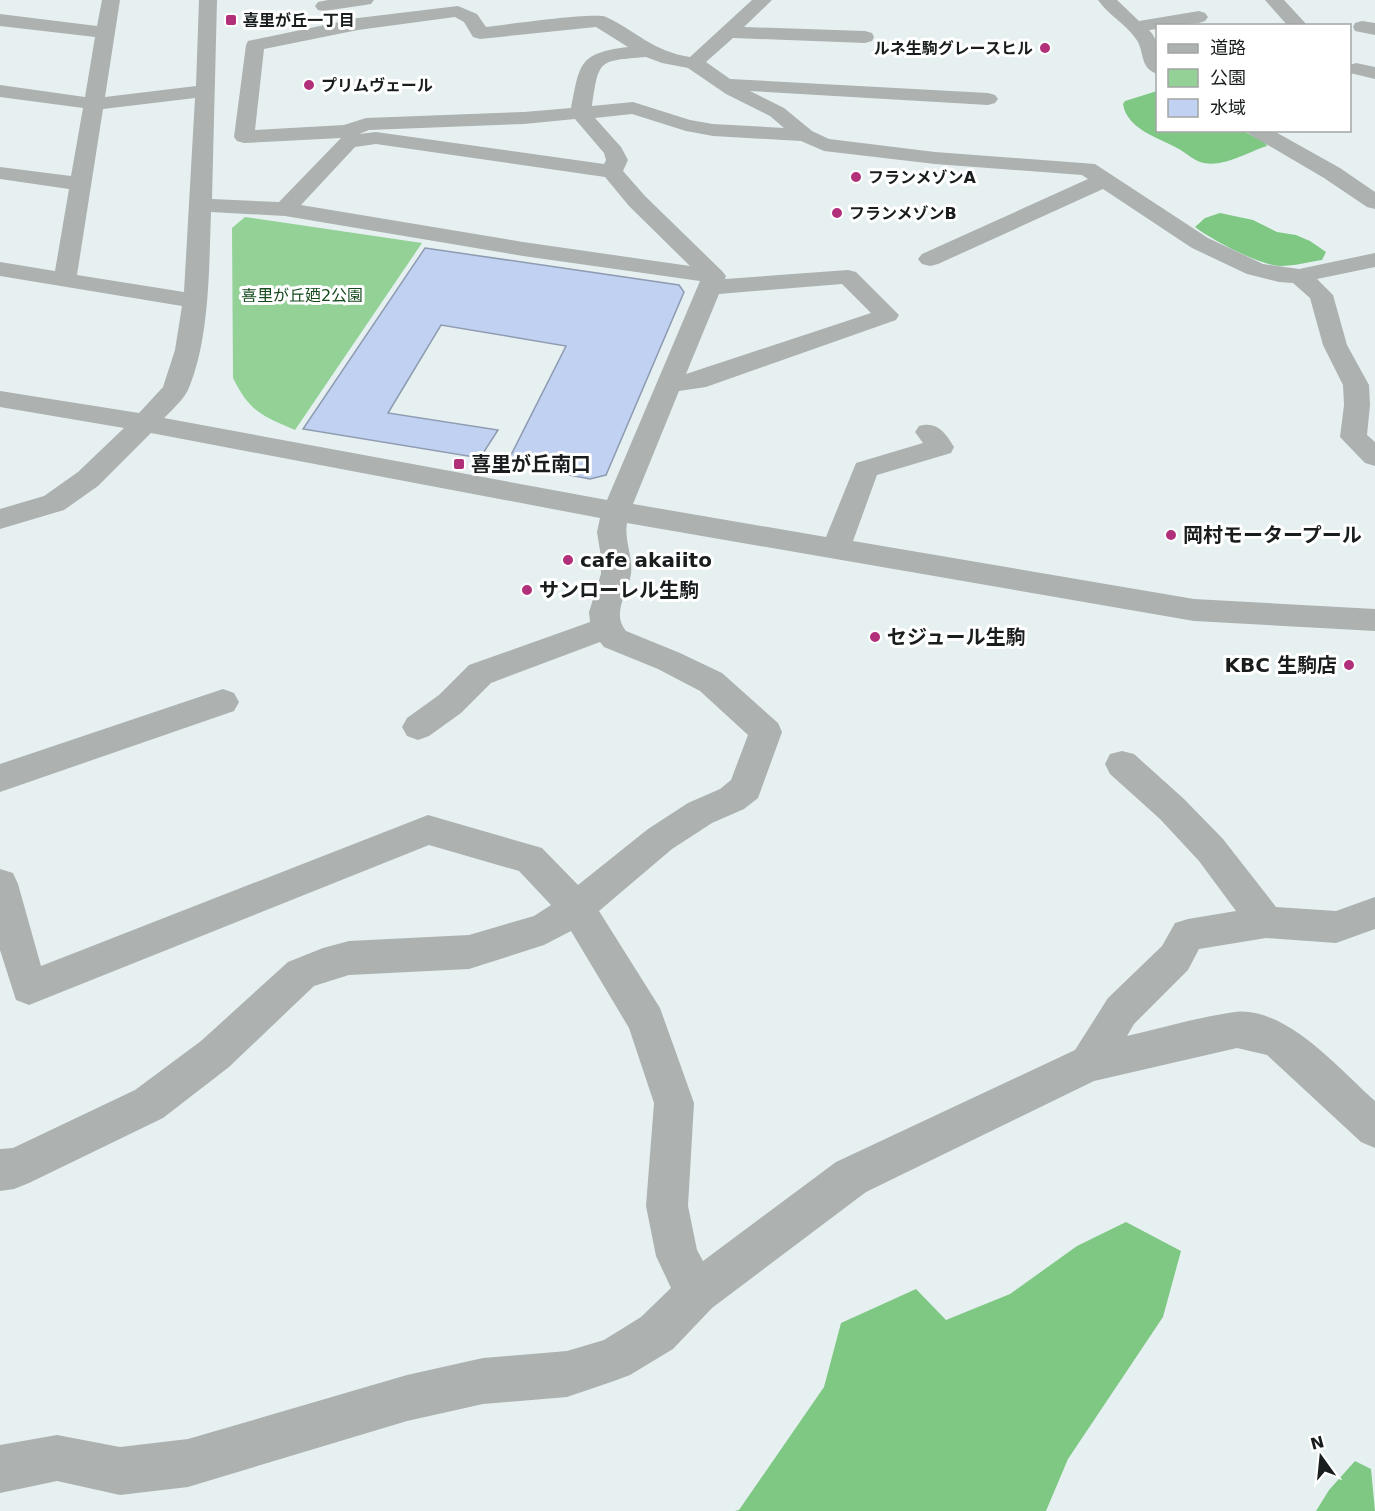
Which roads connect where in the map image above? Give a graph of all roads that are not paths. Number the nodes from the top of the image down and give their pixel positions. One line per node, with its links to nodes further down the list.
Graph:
1 (111, 0): 13 (street)
2 (208, 0): 22 (street)
3 (365, 0): 7 (street)
4 (763, 0): 12 (street)
5 (1107, 0): 11 (street)
6 (1274, 0): 10 (street)
7 (323, 3): 14 (street)
8 (1199, 17): 11 (street)
9 (0, 20): 13 (street)
10 (1297, 24)
11 (1134, 27): 16 (street)
12 (730, 32): 15 (street); 18 (street)
13 (106, 33): 24 (street)
14 (323, 33): 17 (street); 28 (street)
15 (865, 37)
16 (1154, 46): 19 (street)
17 (648, 51): 18 (street); 25 (street)
18 (694, 63): 20 (street)
19 (1156, 66)
20 (723, 83): 23 (street); 27 (street)
21 (0, 91): 24 (street)
22 (206, 91): 24 (street); 34 (street)
23 (988, 99)
24 (94, 104): 32 (street)
25 (580, 113): 27 (street); 28 (street); 29 (street)
26 (1260, 132): 33 (street)
27 (805, 135): 31 (street)
28 (348, 136): 29 (street); 35 (street)
29 (612, 172): 41 (street)
30 (0, 173): 32 (street)
31 (1102, 181): 36 (street); 39 (street)
32 (81, 184): 40 (street)
33 (1375, 202)
34 (201, 205): 35 (street); 42 (street)
35 (285, 209): 41 (street)
36 (930, 259)
37 (1375, 260): 39 (street)
38 (0, 269): 40 (street)
39 (1299, 276): 47 (street)
40 (65, 279): 42 (street)
41 (712, 282): 43 (street); 43 (street)
42 (195, 301): 45 (street)
43 (667, 385): 48 (street)
44 (0, 399): 45 (street)
45 (145, 423): 48 (street); 49 (street)
46 (928, 432): 50 (street)
47 (1375, 457)
48 (616, 511): 50 (street); 52 (street)
49 (0, 519)
50 (836, 549): 51 (street)
51 (1375, 620)
52 (606, 628): 54 (street); 58 (street)
53 (223, 702): 56 (street)
54 (418, 727)
55 (1122, 764): 60 (street)
56 (0, 778)
57 (0, 884): 61 (street)
58 (577, 908): 61 (street); 64 (street); 65 (street)
59 (1375, 913): 60 (street)
60 (1266, 922): 62 (street)
61 (11, 965)
62 (1089, 1063): 63 (street); 65 (street)
63 (1375, 1128)
64 (0, 1170)
65 (697, 1293): 66 (street)
66 (0, 1469)

